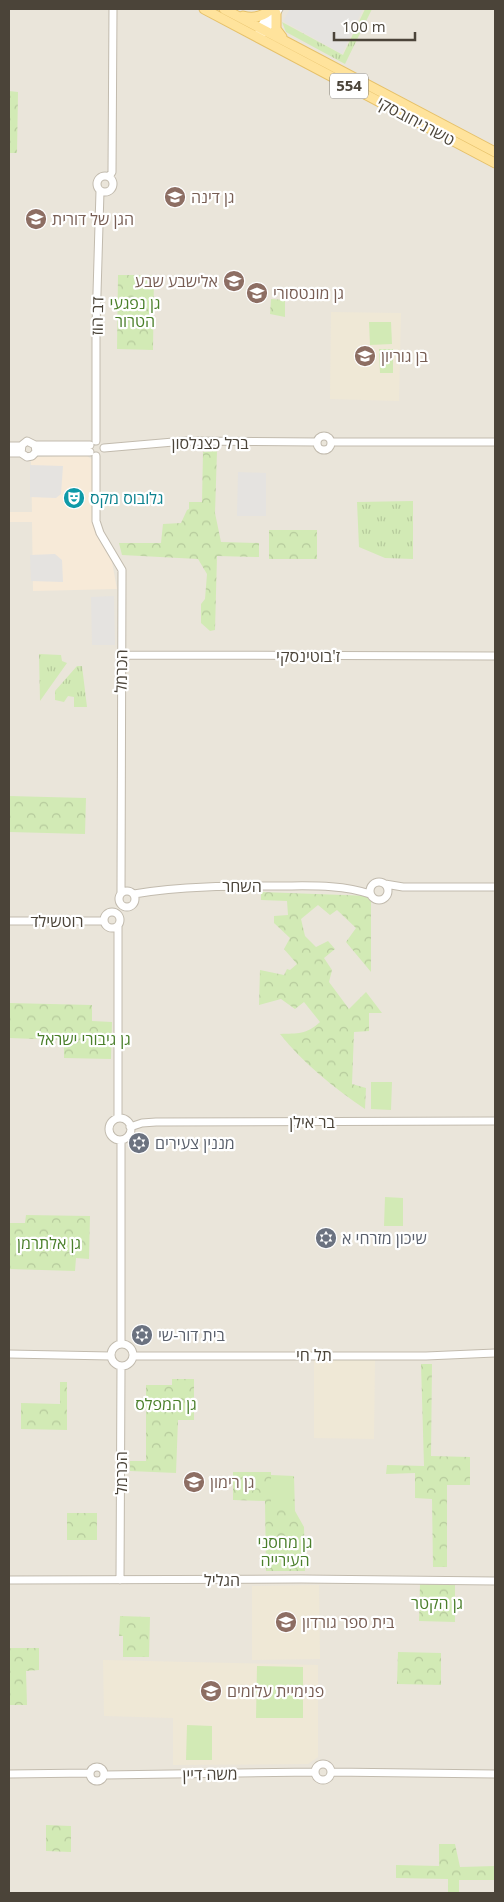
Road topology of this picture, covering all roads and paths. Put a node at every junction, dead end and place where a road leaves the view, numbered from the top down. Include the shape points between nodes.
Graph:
1 (113, 9) edge
2 (204, 9) edge
3 (224, 9) edge
4 (274, 10) edge
5 (236, 15) junction
6 (263, 29) junction
7 (258, 38) junction
8 (286, 41) junction
9 (495, 152) edge
10 (495, 163) edge
11 (109, 177) junction
12 (100, 191) junction
13 (495, 442) edge
14 (9, 446) edge
15 (93, 448) junction
16 (104, 448) junction
17 (35, 449) junction
18 (21, 450) junction
19 (9, 453) edge
20 (122, 655) junction
21 (495, 656) edge
22 (372, 884) junction
23 (385, 884) junction
24 (403, 886) junction
25 (495, 887) edge
26 (350, 888) junction
27 (134, 894) junction
28 (370, 894) junction
29 (388, 894) junction
30 (120, 897) junction
31 (129, 906) junction
32 (112, 912) junction
33 (9, 921) edge
34 (104, 921) junction
35 (119, 922) junction
36 (118, 1118) junction
37 (495, 1121) edge
38 (130, 1127) junction
39 (121, 1140) junction
40 (121, 1344) junction
41 (495, 1353) edge
42 (9, 1354) edge
43 (110, 1356) junction
44 (133, 1356) junction
45 (121, 1367) junction
46 (9, 1580) edge
47 (120, 1580) junction
48 (495, 1581) edge
49 (9, 1774) edge
50 (495, 1774) edge

1 - 11 street via 112,172
2 - 7 main road, טשרניחובסקי / 554
3 - 5 main road, טשרניחובסקי / 554
4 - 5 main road via 254,18
4 - 6 street
4 - 8 main road via 276,29
5 - 6 main road, טשרניחובסקי / 554
6 - 7 street
6 - 8 main road, טשרניחובסקי / 554
7 - 10 main road, טשרניחובסקי / 554
8 - 9 main road, טשרניחובסקי / 554
11 - 12 street via 103,176 98,180
11 - 12 street via 113,182 112,189
12 - 15 street, דב הוז
13 - 16 street, ברל כצנלסון via 331,442 324,436 317,442 185,441
14 - 18 street
15 - 16 street via 102,453
15 - 16 street via 100,442
15 - 17 street
15 - 20 street, הכרמל via 96,521 122,570
17 - 18 street via 30,457
17 - 18 street via 27,441
18 - 19 street
20 - 21 street, ז'בוטינסקי
20 - 30 street, הכרמל
22 - 23 street
22 - 26 street, השחר
22 - 28 street
23 - 24 street
23 - 29 street
24 - 25 street
24 - 29 street
26 - 27 street, השחר via 215,886
26 - 28 street, השחר
27 - 30 street via 128,890
27 - 31 street via 135,901
28 - 29 street via 379,900
30 - 31 street via 122,905
30 - 32 street
31 - 35 street
32 - 34 street
32 - 35 street via 119,915
33 - 34 street, רוטשילד
34 - 35 street via 111,928
35 - 36 street
36 - 38 street via 126,1120
36 - 39 street via 110,1124 109,1132
37 - 38 street, בר אילן via 156,1122
38 - 39 street via 129,1134
39 - 40 street
40 - 43 street via 115,1346
40 - 44 street via 128,1346
41 - 44 street, תל חי
42 - 43 street
43 - 45 street
44 - 45 street via 129,1364
45 - 47 street, הכרמל
46 - 47 street, הגליל
47 - 48 street, הגליל
49 - 50 street, משה דיין via 90,1773 99,1767 105,1775 315,1772 322,1780 328,1779 331,1772

